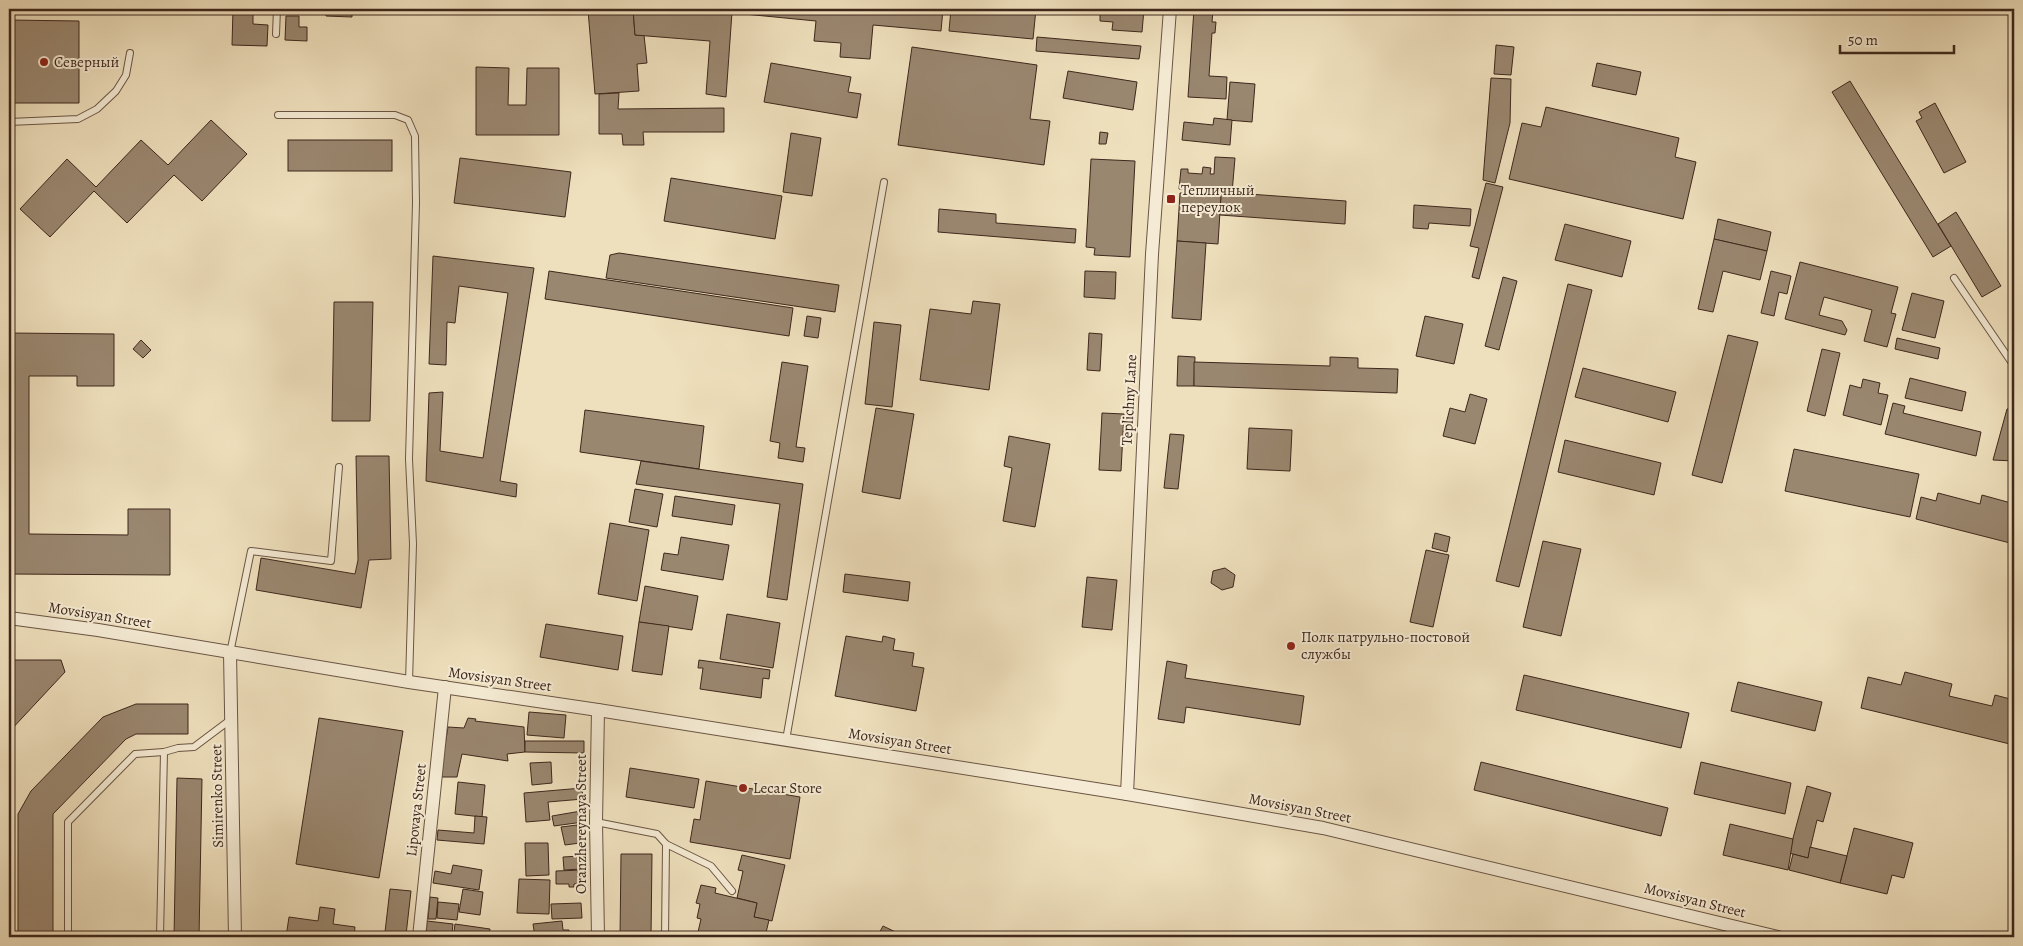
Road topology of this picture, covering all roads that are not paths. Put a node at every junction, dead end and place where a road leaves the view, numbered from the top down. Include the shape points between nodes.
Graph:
1 (277, 9) edge
2 (1170, 9) edge
3 (276, 34) dead end
4 (130, 53) dead end
5 (278, 115) dead end
6 (9, 122) edge
7 (884, 182) dead end
8 (1954, 278) dead end
9 (2014, 366) edge
10 (338, 467) dead end
11 (9, 618) edge
12 (230, 653) junction
13 (409, 682) junction
14 (446, 687) junction
15 (598, 710) junction
16 (232, 720) junction
17 (786, 740) junction
18 (164, 752) junction
19 (1127, 794) junction
20 (596, 822) junction
21 (666, 844) junction
22 (732, 891) dead end
23 (68, 937) edge
24 (160, 937) edge
25 (236, 937) edge
26 (419, 937) edge
27 (598, 937) edge
28 (665, 937) edge
29 (1778, 937) edge

1 - 3 lane
2 - 19 street, Teplichny Lane via 1152,254
4 - 6 lane via 126,75 98,109 78,119
5 - 13 lane via 395,115 408,120 415,136
7 - 17 lane
8 - 9 lane
10 - 12 lane via 331,561 251,551
11 - 12 street, Movsisyan Street
12 - 13 street, Movsisyan Street
12 - 16 street, Simirenko Street
13 - 14 street, Movsisyan Street
14 - 15 street, Movsisyan Street
14 - 26 street, Lipovaya Street
15 - 17 street, Movsisyan Street
15 - 20 street, Oranzhereynaya Street
16 - 18 lane via 194,747
16 - 25 street, Simirenko Street
17 - 19 street, Movsisyan Street
18 - 23 lane via 135,754 68,822
18 - 24 lane
19 - 29 street, Movsisyan Street via 1323,828
20 - 21 lane via 657,834
20 - 27 street, Oranzhereynaya Street
21 - 22 lane via 711,866
21 - 28 lane

